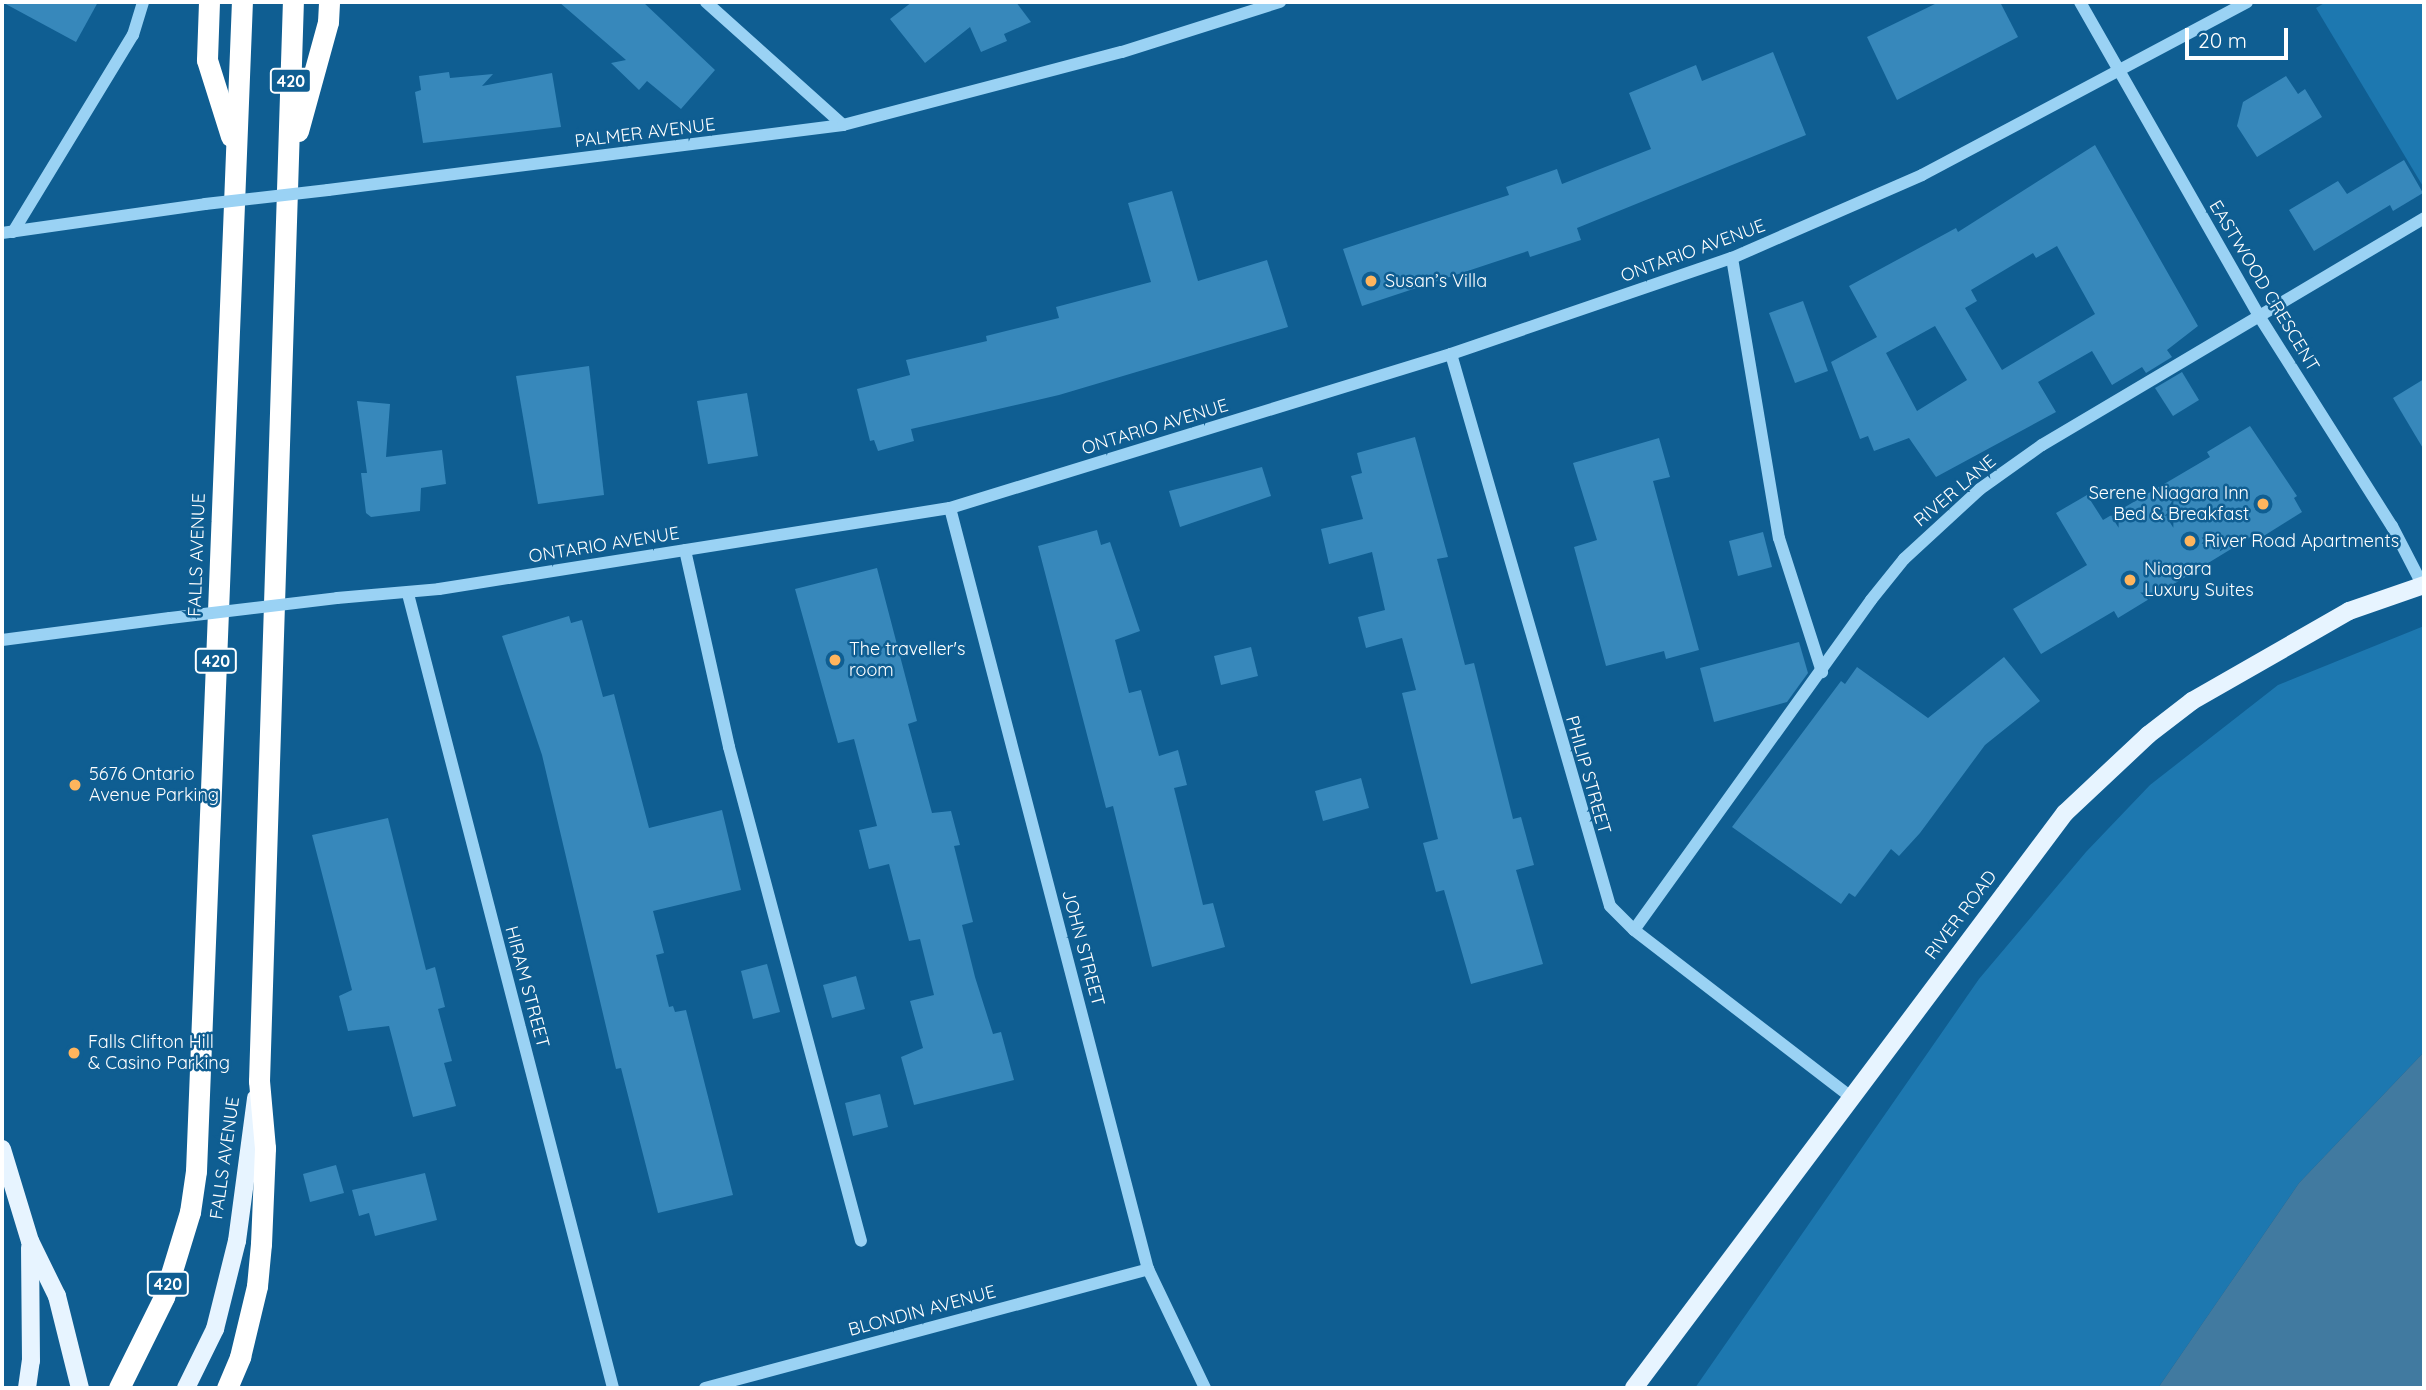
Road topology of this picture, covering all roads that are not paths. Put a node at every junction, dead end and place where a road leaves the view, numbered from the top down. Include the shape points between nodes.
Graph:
1 (143, 2) edge
2 (209, 2) edge
3 (242, 2) edge
4 (293, 2) edge
5 (329, 2) edge
6 (706, 2) edge
7 (1280, 2) edge
8 (2080, 2) edge
9 (2247, 2) edge
10 (2119, 74) junction
11 (843, 125) junction
12 (235, 151) junction
13 (290, 160) junction
14 (2424, 218) edge
15 (7, 233) edge
16 (1732, 258) junction
17 (2259, 316) junction
18 (1451, 354) junction
19 (950, 508) junction
20 (685, 550) junction
21 (2424, 585) edge
22 (408, 594) junction
23 (2, 640) edge
24 (1822, 672) junction
25 (1634, 930) junction
26 (259, 1081) junction
27 (1852, 1098) junction
28 (2, 1149) edge
29 (30, 1241) junction
30 (861, 1241) dead end
31 (1149, 1269) junction
32 (230, 1385) edge
33 (27, 1388) edge
34 (80, 1388) edge
35 (119, 1388) edge
36 (187, 1388) edge
37 (613, 1388) edge
38 (705, 1388) edge
39 (1205, 1388) edge
40 (1634, 1388) edge

1 - 15 street via 132,35
2 - 12 highway via 207,60
3 - 12 highway, FALLS AVENUE / 420
4 - 13 highway, FALLS AVENUE / 420
5 - 13 highway via 328,22
6 - 11 street
7 - 11 street, PALMER AVENUE via 1122,52
8 - 10 street, EASTWOOD CRESCENT
9 - 10 street, ONTARIO AVENUE
10 - 16 street, ONTARIO AVENUE via 1923,175
10 - 17 street, EASTWOOD CRESCENT
11 - 15 street, PALMER AVENUE, bridge
12 - 35 highway, FALLS AVENUE / 420 via 196,1171 190,1212 164,1297
13 - 26 highway, FALLS AVENUE / 420
14 - 17 street, RIVER LANE
16 - 18 street, ONTARIO AVENUE
16 - 24 street via 1779,538
17 - 21 street, EASTWOOD CRESCENT via 2392,526
17 - 24 street, RIVER LANE via 2042,445 1980,489 1904,559
18 - 19 street, ONTARIO AVENUE
18 - 25 street, PHILIP STREET via 1598,874 1610,906
19 - 20 street, ONTARIO AVENUE
19 - 31 street, JOHN STREET
20 - 22 street, ONTARIO AVENUE
20 - 30 street via 729,747
21 - 27 main road, RIVER ROAD via 2349,611 2303,635 2192,701 2148,735 2065,813
22 - 23 street, ONTARIO AVENUE, bridge via 337,598
22 - 37 street, HIRAM STREET
24 - 25 street, RIVER LANE
25 - 27 street, PHILIP STREET
26 - 32 highway via 265,1148 257,1286
26 - 36 main road, FALLS AVENUE via 237,1241 215,1329
27 - 40 main road, RIVER ROAD
28 - 29 main road
29 - 33 main road
29 - 34 main road via 57,1296
31 - 38 street, BLONDIN AVENUE
31 - 39 street, JOHN STREET

